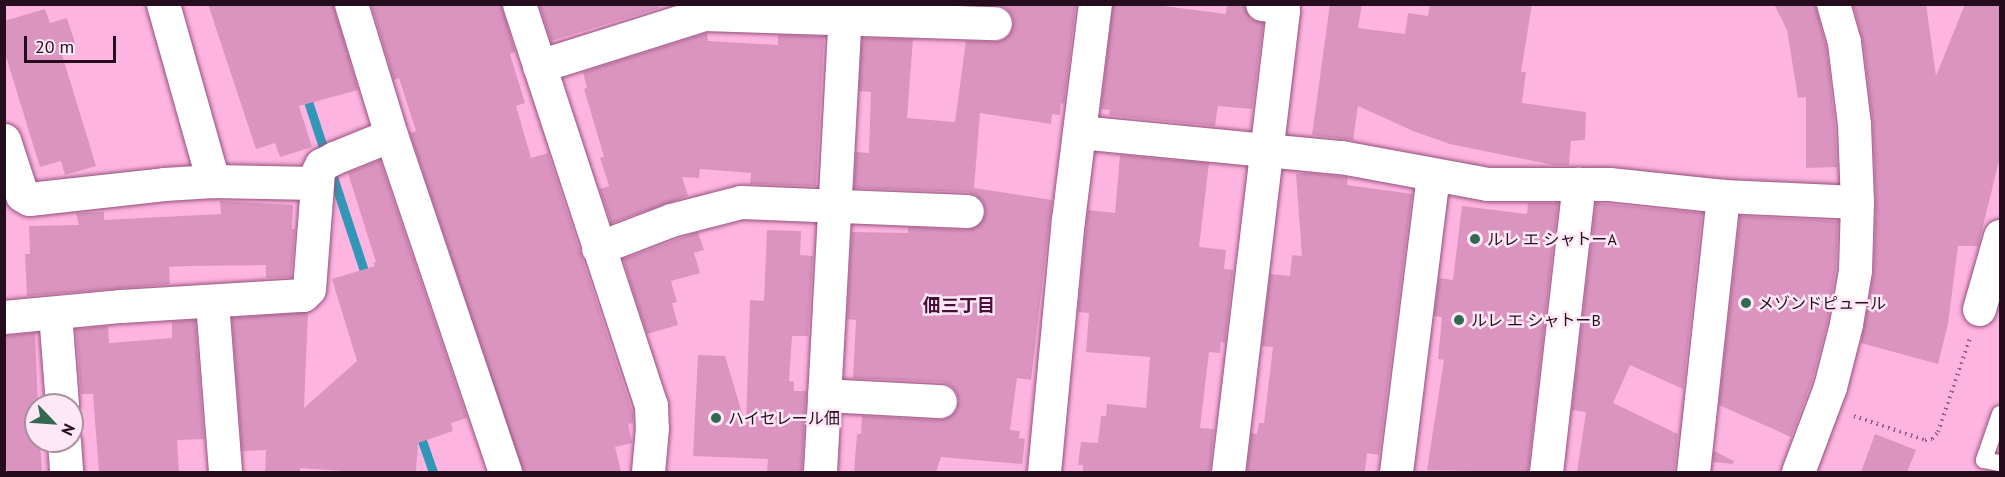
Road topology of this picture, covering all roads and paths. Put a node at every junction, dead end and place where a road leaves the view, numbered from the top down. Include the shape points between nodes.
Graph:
1 (163, 4) edge
2 (351, 4) edge
3 (519, 4) edge
4 (1095, 4) edge
5 (1262, 4) edge
6 (1833, 4) edge
7 (845, 11) edge
8 (995, 23) dead end
9 (539, 66) junction
10 (1079, 132) junction
11 (391, 135) junction
12 (4, 140) edge
13 (1267, 150) junction
14 (1433, 176) junction
15 (213, 181) junction
16 (315, 183) junction
17 (1579, 184) junction
18 (1723, 196) junction
19 (1857, 202) junction
20 (834, 206) junction
21 (967, 211) dead end
22 (2001, 236) edge
23 (598, 248) junction
24 (212, 302) junction
25 (1979, 309) joint
26 (55, 313) junction
27 (4, 317) edge
28 (61, 393) edge
29 (824, 395) junction
30 (940, 400) dead end
31 (1824, 406) junction
32 (2001, 414) edge
33 (65, 453) edge
34 (1988, 465) edge
35 (66, 472) edge
36 (225, 472) edge
37 (505, 472) edge
38 (648, 472) edge
39 (820, 472) edge
40 (1044, 472) edge
41 (1228, 472) edge
42 (1396, 472) edge
43 (1546, 472) edge
44 (1693, 472) edge
45 (1798, 472) edge

1 - 15 street
2 - 11 street
3 - 9 street
4 - 10 street
5 - 13 street via 1280,6 1283,10
6 - 19 street via 1850,77
7 - 8 street
7 - 9 street via 704,14
7 - 20 street
9 - 23 street
10 - 13 street
10 - 40 street
11 - 16 street via 321,165
11 - 37 street
12 - 15 street via 22,195 29,199
13 - 14 street via 1341,157
13 - 41 street
14 - 17 street via 1488,184
14 - 42 street
15 - 16 street
16 - 24 street via 309,288 303,295
17 - 18 street
17 - 43 street
18 - 19 street
18 - 44 street
19 - 31 street via 1851,296
20 - 21 street
20 - 23 street via 741,202 681,218
20 - 29 street
22 - 25 street
23 - 38 street via 651,405
24 - 26 street
24 - 36 street
25 - 31 path via 1958,376 1932,439 1925,440
26 - 27 street
26 - 28 street
29 - 30 street
29 - 39 street
31 - 45 street
32 - 34 lane
33 - 35 street

